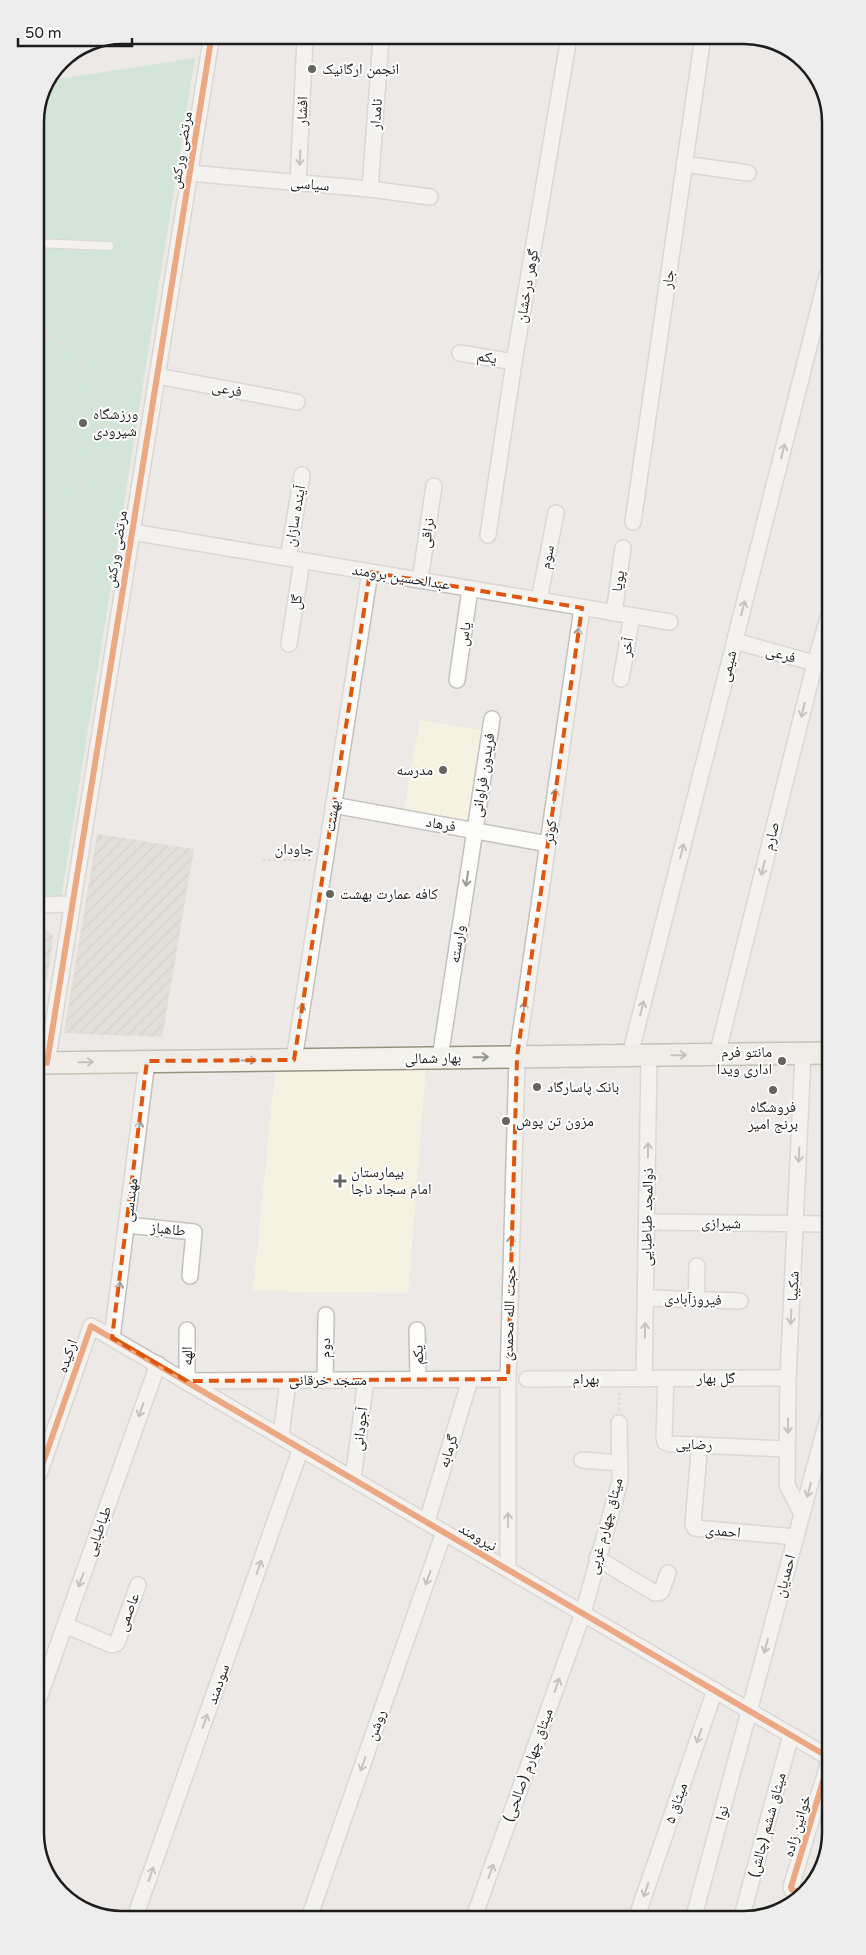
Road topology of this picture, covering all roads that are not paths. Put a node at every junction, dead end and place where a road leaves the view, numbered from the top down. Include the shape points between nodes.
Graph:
1 (210, 44) edge
2 (305, 44) edge
3 (381, 44) edge
4 (568, 44) edge
5 (702, 44) edge
6 (684, 164) junction
7 (189, 173) junction
8 (748, 173) dead end
9 (298, 182) junction
10 (370, 189) junction
11 (430, 197) dead end
12 (44, 243) edge
13 (109, 246) dead end
14 (822, 296) edge
15 (460, 353) dead end
16 (514, 362) junction
17 (157, 376) junction
18 (297, 402) dead end
19 (302, 474) dead end
20 (434, 486) dead end
21 (556, 513) dead end
22 (633, 522) dead end
23 (132, 532) junction
24 (488, 535) dead end
25 (623, 548) dead end
26 (295, 560) junction
27 (370, 572) junction
28 (420, 580) junction
29 (470, 589) junction
30 (539, 600) junction
31 (582, 608) junction
32 (614, 613) junction
33 (632, 616) junction
34 (670, 622) dead end
35 (735, 641) junction
36 (289, 644) dead end
37 (821, 665) edge
38 (621, 679) dead end
39 (457, 680) dead end
40 (492, 719) dead end
41 (333, 805) junction
42 (475, 830) junction
43 (548, 844) junction
44 (72, 904) junction
45 (44, 905) edge
46 (44, 1052) edge
47 (822, 1053) edge
48 (716, 1054) junction
49 (804, 1054) junction
50 (640, 1055) junction
51 (517, 1057) junction
52 (440, 1058) junction
53 (294, 1060) junction
54 (146, 1061) junction
55 (44, 1063) edge
56 (647, 1222) junction
57 (796, 1224) junction
58 (822, 1224) edge
59 (127, 1225) junction
60 (697, 1266) dead end
61 (190, 1276) dead end
62 (646, 1298) junction
63 (696, 1300) junction
64 (740, 1301) dead end
65 (326, 1315) dead end
66 (187, 1330) dead end
67 (417, 1330) dead end
68 (112, 1338) junction
69 (158, 1364) junction
70 (666, 1378) junction
71 (788, 1378) junction
72 (508, 1379) junction
73 (527, 1379) dead end
74 (644, 1379) junction
75 (288, 1380) junction
76 (325, 1380) junction
77 (366, 1380) junction
78 (418, 1380) junction
79 (470, 1380) junction
80 (187, 1381) junction
81 (619, 1423) road end
82 (281, 1436) junction
83 (301, 1448) junction
84 (787, 1449) junction
85 (698, 1453) dead end
86 (822, 1455) edge
87 (44, 1460) edge
88 (582, 1460) dead end
89 (620, 1463) junction
90 (353, 1479) junction
91 (802, 1514) junction
92 (427, 1522) junction
93 (444, 1532) junction
94 (796, 1537) junction
95 (597, 1558) junction
96 (508, 1569) junction
97 (668, 1573) dead end
98 (138, 1585) dead end
99 (582, 1612) junction
100 (65, 1625) junction
101 (44, 1684) edge
102 (715, 1690) junction
103 (749, 1710) junction
104 (791, 1735) junction
105 (822, 1753) edge
106 (822, 1785) edge
107 (796, 1891) edge
108 (137, 1911) edge
109 (310, 1911) edge
110 (476, 1911) edge
111 (639, 1911) edge
112 (695, 1911) edge
113 (743, 1911) edge

1 - 7 street, مرتضی ورکش
2 -> 9 street, افشار
3 - 10 street, نامدار
4 - 16 street, گوهر درخشان
5 - 6 street, جار
6 - 8 street
6 - 22 street, جار
7 - 9 street, سیاسی
7 - 17 street, مرتضی ورکش
9 - 10 street, سیاسی
10 - 11 street, سیاسی
12 - 13 lane
35 -> 14 street, شیمی
15 - 16 street, یکم
16 - 24 street, گوهر درخشان
17 - 18 street, فرعی
17 - 23 street, مرتضی ورکش
19 - 26 street, آینده سازان
20 - 28 street, نراقی
21 - 30 street, سوم
23 - 26 street, عبدالحسین برومند
23 - 44 street, مرتضی ورکش
25 - 32 street, پویا
26 - 27 street, عبدالحسین برومند
26 - 36 street, گل
27 - 28 street, عبدالحسین برومند
27 - 41 street, بهشت
28 - 29 street, عبدالحسین برومند
29 - 30 street, عبدالحسین برومند
29 - 39 street, یاس
30 - 31 street, عبدالحسین برومند
31 - 32 street, عبدالحسین برومند
43 -> 31 street, کوثر
32 - 33 street, عبدالحسین برومند
33 - 34 street, عبدالحسین برومند
33 - 38 street, آخر
35 - 37 street, فرعی
50 -> 35 street, شیمی
37 -> 48 street, صارم
40 - 42 street, فریدون فراوانی
41 - 42 street, فرهاد
53 -> 41 street, بهشت
42 - 43 street, فرهاد
42 -> 52 street, وارسته
51 -> 43 street, کوثر
44 - 45 street
44 - 46 street, مرتضی ورکش
47 - 49 main road, بهار شمالی
48 - 49 main road, بهار شمالی
50 -> 48 main road, بهار شمالی
49 -> 57 street, شکیبا
50 - 51 main road, بهار شمالی
56 -> 50 street, ذوالمجد طباطبایی
52 -> 51 main road, بهار شمالی
72 -> 51 street, حجت الله محمدی
52 - 53 main road, بهار شمالی
54 -> 53 main road, بهار شمالی
55 -> 54 main road, بهار شمالی
59 -> 54 street, مهندسی
56 - 57 street, شیرازی
56 - 62 street, ذوالمجد طباطبایی
57 - 58 street, شیرازی
57 -> 71 street, شکیبا
59 - 61 street, طاهباز via 194,1232
68 -> 59 street, مهندسی
60 - 63 street
62 - 63 street, فیروزآبادی
74 -> 62 street, ذوالمجد طباطبایی
63 - 64 street, فیروزآبادی
65 - 76 street, دوم
66 - 80 street, الهه
67 - 78 street, یکم
68 - 69 street, نیرومند
68 - 87 street, ارکیده via 91,1326
69 - 80 street, نیرومند
69 -> 100 street, طباطبایی
70 - 71 street, گل بهار
70 - 74 street, گل بهار
70 - 84 street, رضایی via 665,1442
71 -> 84 street, شکیبا
72 - 79 street, مسجد خرقانی
96 -> 72 street, حجت الله محمدی
73 - 74 street, بهرام
75 - 76 street, مسجد خرقانی
75 - 80 street, مسجد خرقانی
75 - 82 street
76 - 77 street, مسجد خرقانی
77 - 78 street, مسجد خرقانی
77 - 90 street, آجودانی
78 - 79 street, مسجد خرقانی
79 - 92 street, گرمابه
80 - 82 street, نیرومند
81 - 89 street, میثاق چهارم غربی
82 - 83 street, نیرومند
83 - 90 street, نیرومند
108 -> 83 street, سودمند
84 - 91 street, شکیبا via 787,1485
85 - 94 street, احمدی via 695,1528
86 -> 91 street, احمدیان
88 - 89 street
89 - 95 street, میثاق چهارم غربی via 620,1481
90 - 92 street, نیرومند
91 - 94 street, احمدیان
92 - 93 street, نیرومند
93 - 96 street, نیرومند
93 -> 109 street, روشن
94 -> 103 street, احمدیان
95 - 97 street via 655,1593 661,1592
95 - 99 street, میثاق چهارم غربی
96 - 99 street, نیرومند
98 - 100 street, عاصمی via 117,1643 112,1645
99 - 102 street, نیرومند
110 -> 99 street, میثاق چهارم (صالحی)
100 - 101 street, طباطبایی
102 - 103 street, نیرومند
102 -> 111 street, میثاق ۵
103 - 104 street, نیرومند
103 - 112 street, نوا
104 - 105 street, نیرومند
104 - 113 street, میثاق ششم (چالش)
106 - 107 street, خوانین زاده via 792,1886

